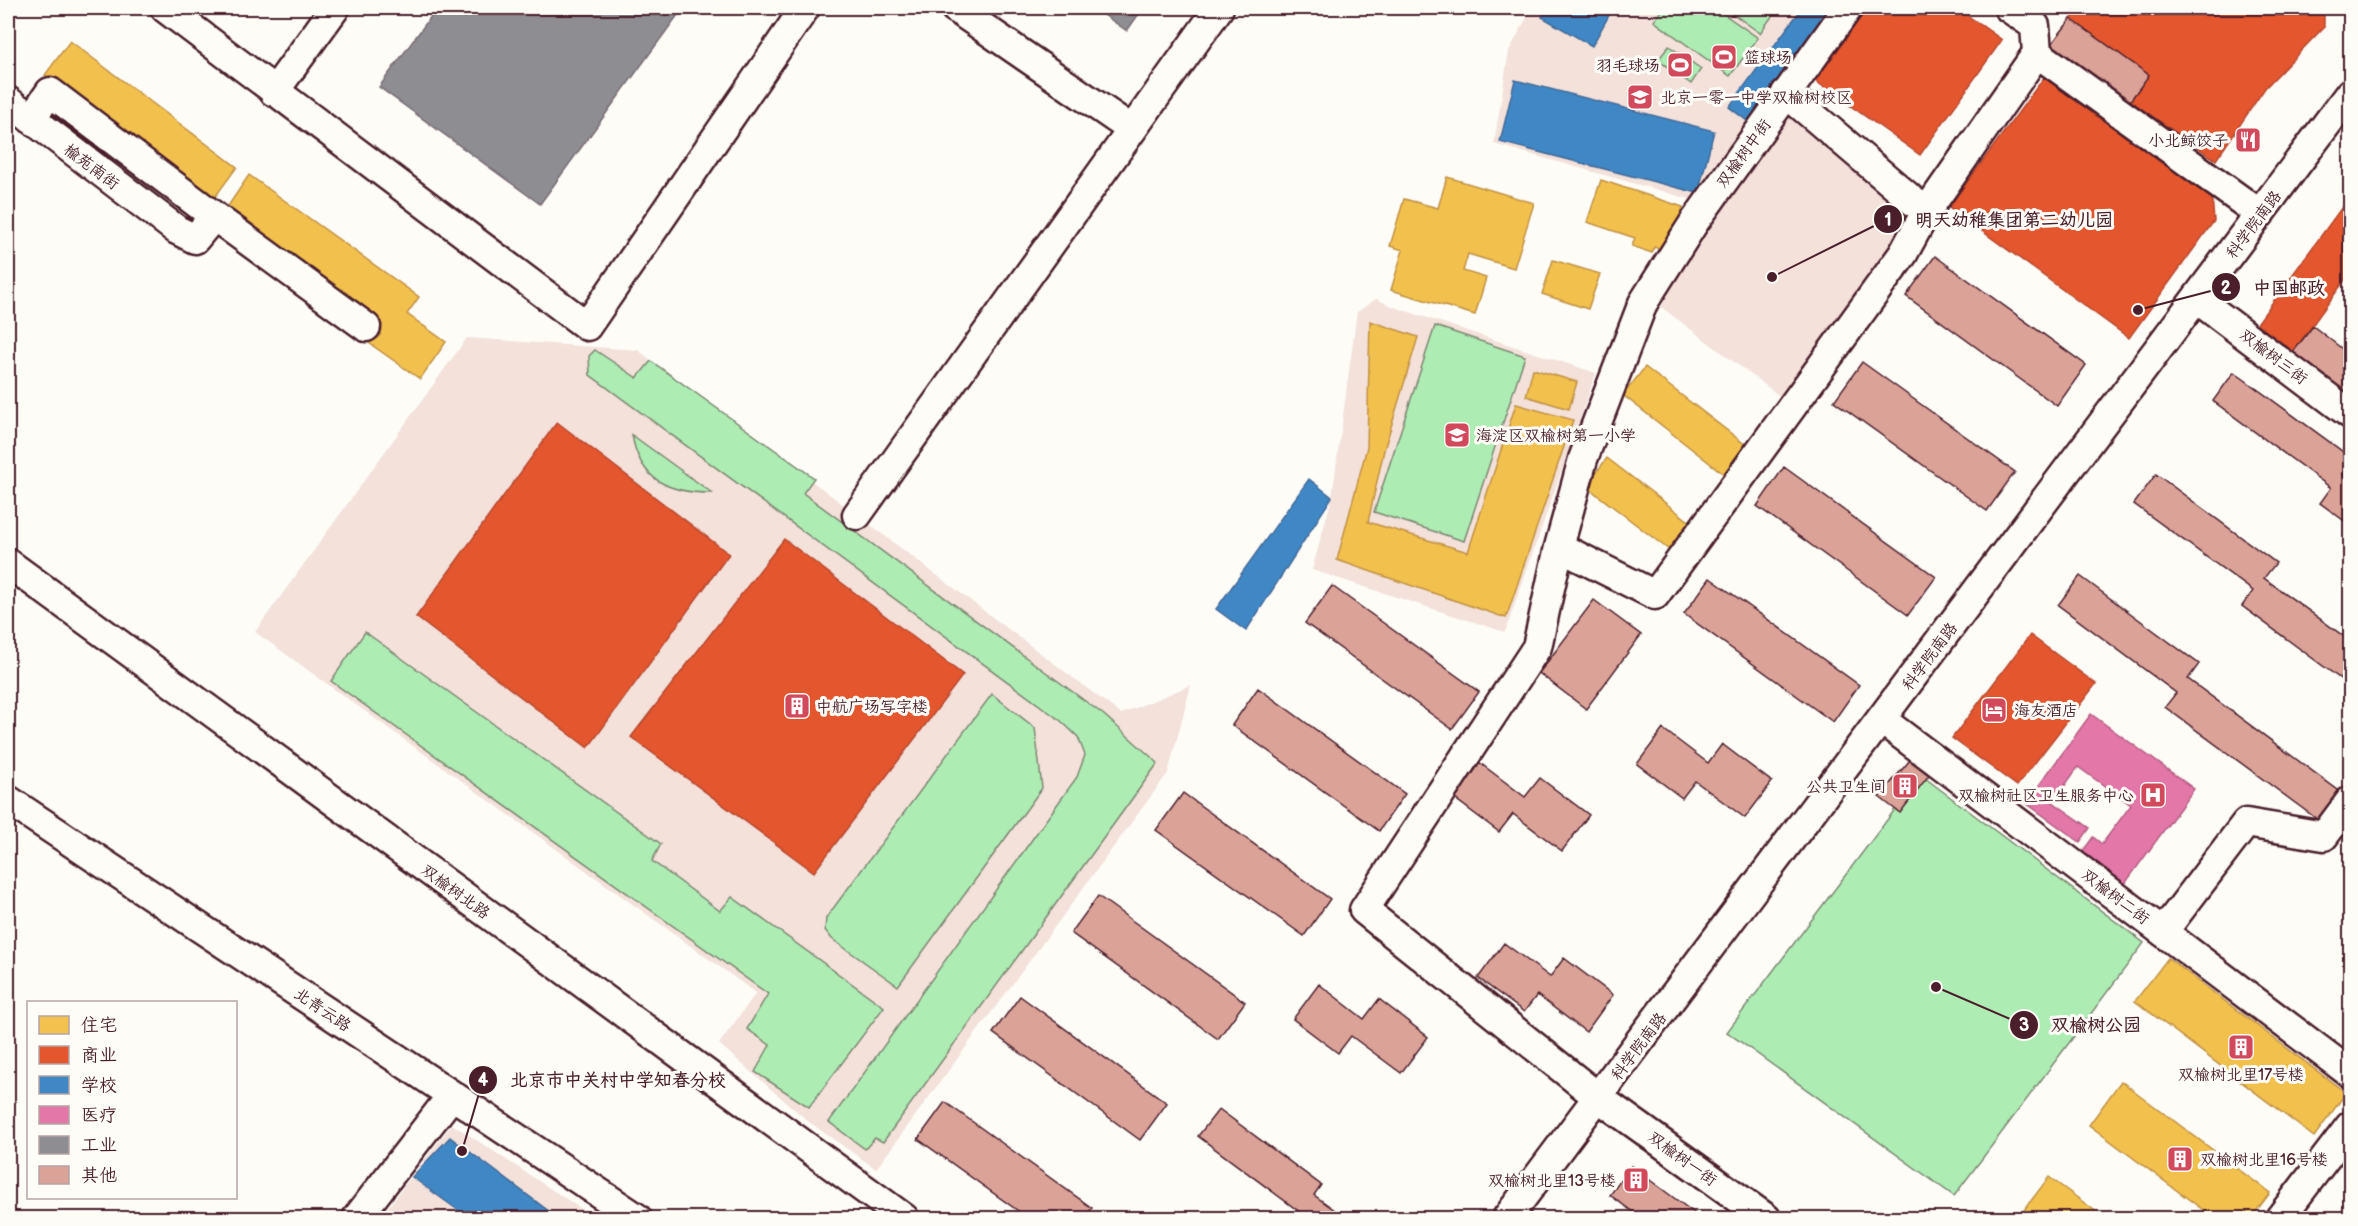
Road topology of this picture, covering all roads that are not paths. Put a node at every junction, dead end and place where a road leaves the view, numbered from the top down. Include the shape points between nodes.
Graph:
1 (165, 8) edge
2 (335, 8) edge
3 (805, 8) edge
4 (955, 8) edge
5 (1219, 8) edge
6 (1848, 8) edge
7 (2009, 8) edge
8 (2040, 29) edge
9 (274, 92) junction
10 (1786, 93) junction
11 (2350, 93) edge
12 (8, 101) edge
13 (31, 118) junction
14 (1131, 129) junction
15 (1926, 212) junction
16 (2260, 214) junction
17 (214, 216) junction
18 (2197, 299) junction
19 (366, 327) dead end
20 (2350, 414) edge
21 (857, 515) dead end
22 (1559, 547) junction
23 (8, 563) edge
24 (1882, 720) junction
25 (8, 800) edge
26 (2350, 801) edge
27 (2163, 932) junction
28 (2350, 1073) edge
29 (452, 1095) junction
30 (1599, 1098) junction
31 (2350, 1126) edge
32 (357, 1218) edge
33 (637, 1218) edge
34 (904, 1218) edge
35 (1507, 1218) edge
36 (1766, 1218) edge
37 (2280, 1218) edge

1 - 9 street
2 - 9 street
3 - 9 street via 587,326
4 - 14 street
5 - 14 street
6 - 10 street, 双榆树中街
7 - 8 street
8 - 15 street
8 - 16 street
10 - 15 street
10 - 22 street, 双榆树中街 via 1695,221 1643,303 1583,459
11 - 16 street, 科学院南路
12 - 13 street, 榆苑南街
13 - 17 street, 榆苑南街 via 177,230 195,239
13 - 17 street via 51,92
14 - 21 street
15 - 22 street via 1903,254 1655,595
16 - 18 street, 科学院南路
17 - 19 street
18 - 20 street, 双榆树三街
18 - 24 street, 科学院南路
22 - 30 street, 双榆树一街 via 1537,647 1364,910
23 - 34 street, 双榆树北路
24 - 27 street, 双榆树二街
24 - 30 street, 科学院南路
25 - 29 street, 北青云路
26 - 27 street via 2324,836 2246,823
27 - 28 street, 双榆树二街
29 - 32 street
29 - 33 street, 北青云路
30 - 35 street, 科学院南路
30 - 36 street, 双榆树一街
31 - 37 street

